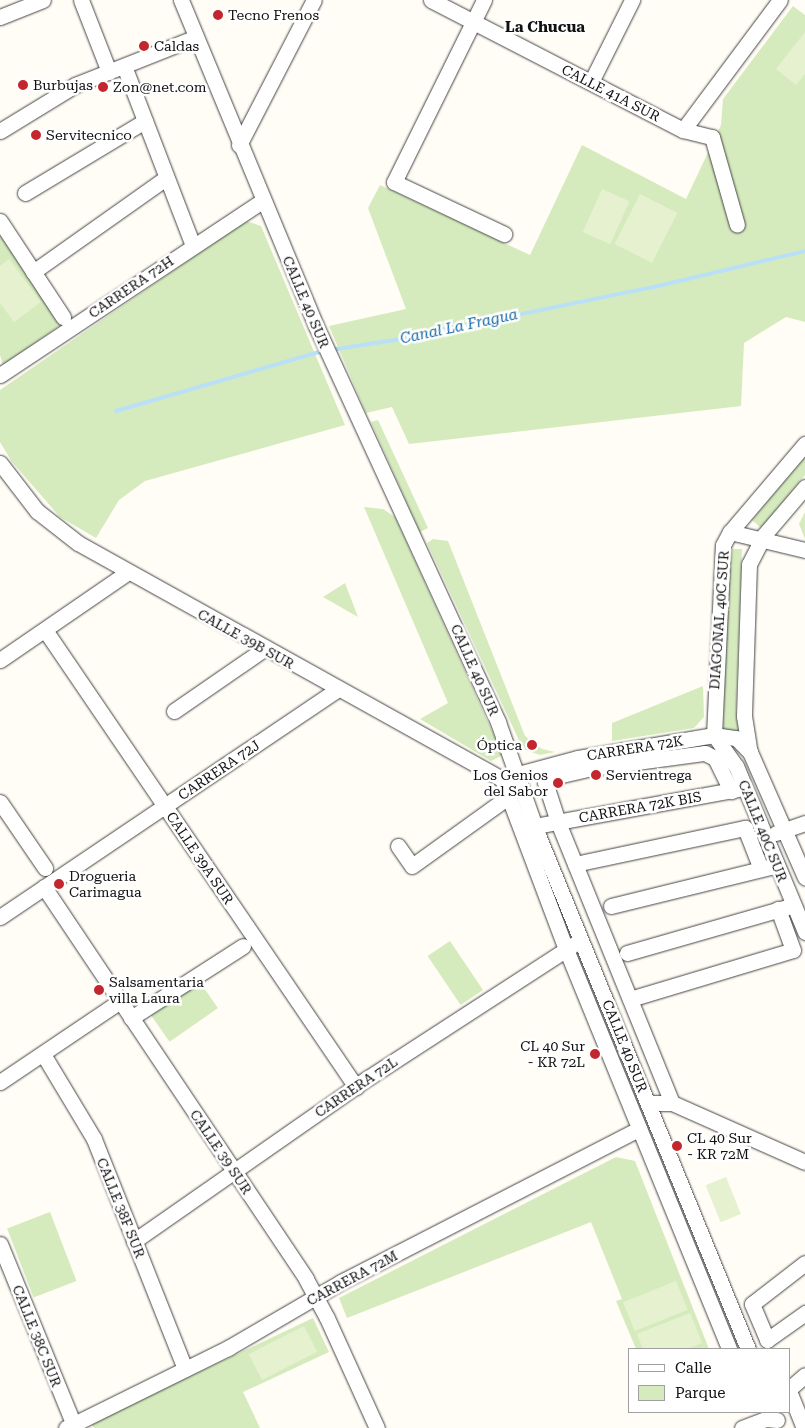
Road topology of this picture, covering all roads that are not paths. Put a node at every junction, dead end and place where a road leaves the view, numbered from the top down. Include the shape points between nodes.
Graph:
1 (43, 0) edge
2 (81, 0) edge
3 (181, 0) edge
4 (314, 0) edge
5 (431, 0) edge
6 (484, 0) edge
7 (632, 0) edge
8 (780, 0) edge
9 (0, 17) edge
10 (473, 22) junction
11 (196, 37) junction
12 (116, 69) junction
13 (590, 82) junction
14 (144, 121) junction
15 (0, 130) edge
16 (683, 130) junction
17 (239, 145) junction
18 (166, 178) junction
19 (25, 194) dead end
20 (263, 200) junction
21 (0, 221) edge
22 (737, 225) dead end
23 (504, 234) dead end
24 (193, 246) junction
25 (33, 272) junction
26 (63, 317) dead end
27 (0, 373) edge
28 (805, 444) edge
29 (0, 463) edge
30 (805, 487) edge
31 (730, 532) junction
32 (760, 540) junction
33 (805, 550) edge
34 (128, 572) junction
35 (45, 630) junction
36 (264, 649) junction
37 (0, 660) edge
38 (337, 690) junction
39 (174, 711) dead end
40 (714, 735) junction
41 (681, 748) junction
42 (750, 752) junction
43 (509, 777) junction
44 (545, 786) joint
45 (738, 790) junction
46 (0, 802) edge
47 (506, 805) junction
48 (164, 807) junction
49 (558, 822) junction
50 (805, 823) edge
51 (535, 826) junction
52 (784, 830) junction
53 (765, 837) junction
54 (398, 846) dead end
55 (575, 864) junction
56 (777, 865) junction
57 (45, 868) dead end
58 (761, 869) junction
59 (805, 877) edge
60 (44, 887) junction
61 (793, 905) junction
62 (611, 906) dead end
63 (778, 909) junction
64 (0, 917) edge
65 (805, 932) edge
66 (581, 940) junction
67 (243, 946) dead end
68 (566, 949) junction
69 (627, 953) dead end
70 (630, 999) junction
71 (120, 1001) junction
72 (132, 1018) junction
73 (42, 1054) junction
74 (0, 1082) edge
75 (356, 1087) junction
76 (648, 1103) junction
77 (672, 1103) junction
78 (639, 1129) junction
79 (805, 1162) edge
80 (234, 1171) junction
81 (134, 1241) junction
82 (0, 1244) edge
83 (805, 1263) edge
84 (316, 1297) junction
85 (805, 1313) edge
86 (729, 1348) edge
87 (748, 1348) edge
88 (185, 1369) junction
89 (805, 1376) edge
90 (790, 1389) edge
91 (790, 1393) edge
92 (767, 1419) edge
93 (72, 1427) edge
94 (377, 1428) edge
95 (742, 1428) edge
96 (804, 1428) edge

1 - 9 street
2 - 12 street
3 - 11 street, CALLE 40 SUR
4 - 17 street
5 - 10 street, CALLE 41A SUR
6 - 10 street
7 - 13 street
8 - 16 street
10 - 13 street, CALLE 41A SUR
10 - 23 street via 394,182
11 - 12 street
11 - 17 street, CALLE 40 SUR
12 - 14 street
12 - 15 street via 58,94
13 - 16 street, CALLE 41A SUR
14 - 18 street
14 - 19 street
16 - 22 street, CALLE 41A SUR via 712,136
17 - 20 street, CALLE 40 SUR
18 - 24 street
18 - 25 street
20 - 24 street, CARRERA 72H
20 - 43 street, CALLE 40 SUR via 331,360 498,722
21 - 25 street
24 - 27 street, CARRERA 72H
25 - 26 street
28 - 31 street, DIAGONAL 40C SUR
29 - 34 street, CALLE 39B SUR via 25,498 50,523
30 - 32 street, DIAGONAL 40C SUR
31 - 32 street
31 - 40 street, DIAGONAL 40C SUR via 723,545 721,560
32 - 33 street
32 - 42 street, DIAGONAL 40C SUR via 748,574 744,716
34 - 35 street
34 - 36 street, CALLE 39B SUR
35 - 37 street
35 - 48 street, CALLE 39A SUR
36 - 38 street, CALLE 39B SUR
36 - 39 street
38 - 43 street, CALLE 39B SUR
38 - 48 street, CARRERA 72J
40 - 41 street, CARRERA 72K
40 - 42 street, CARRERA 72K via 736,738
40 - 45 street, CALLE 40C SUR via 731,756
41 - 43 street, CARRERA 72K via 578,758
41 - 44 street, CARRERA 72K via 553,777
41 - 45 street, CARRERA 72K via 711,754
42 - 52 street, CALLE 40C SUR
43 - 47 street, CALLE 40 SUR
43 - 51 street, CALLE 40 SUR
44 - 49 street, CALLE 40 SUR
45 - 49 street, CARRERA 72K BIS
45 - 53 street, CALLE 40C SUR
46 - 57 street
47 - 54 street via 412,866
47 - 68 street, CALLE 40 SUR
48 - 60 street, CARRERA 72J
48 - 75 street, CALLE 39A SUR
49 - 51 street, CARRERA 72K BIS
49 - 55 street, CALLE 40 SUR
50 - 52 street
51 - 66 street, CALLE 40 SUR
52 - 53 street
52 - 59 street, CALLE 40C SUR
53 - 56 street, CALLE 40C SUR
55 - 58 street, CALLE 40C SUR via 745,828
55 - 70 street, CALLE 40 SUR
56 - 58 street
56 - 61 street, CALLE 40C SUR
58 - 62 street
60 - 64 street, CARRERA 72J
60 - 71 street, CALLE 39 SUR
61 - 63 street
61 - 65 street, CALLE 40C SUR
63 - 69 street
63 - 70 street via 794,950
66 - 68 street, CARRERA 72L
66 - 76 street, CALLE 40 SUR
67 - 72 street
68 - 75 street, CARRERA 72L
68 - 78 street, CALLE 40 SUR
70 - 77 street, CALLE 40 SUR
71 - 72 street, CALLE 39 SUR
71 - 73 street
72 - 80 street, CALLE 39 SUR
73 - 74 street
73 - 81 street, CALLE 38F SUR via 94,1139
75 - 80 street, CARRERA 72L
76 - 77 street
76 - 87 street, CALLE 40 SUR
77 - 79 street
78 - 84 street, CARRERA 72M
78 - 86 street, CALLE 40 SUR
80 - 81 street, CARRERA 72L
80 - 84 street, CALLE 39 SUR
81 - 88 street, CALLE 38F SUR
82 - 93 street, CALLE 38C SUR
83 - 85 street via 752,1304 767,1340
84 - 88 street, CARRERA 72M
84 - 94 street, CALLE 39 SUR
88 - 93 street, CARRERA 72M
89 - 90 street
91 - 96 street
92 - 95 street

